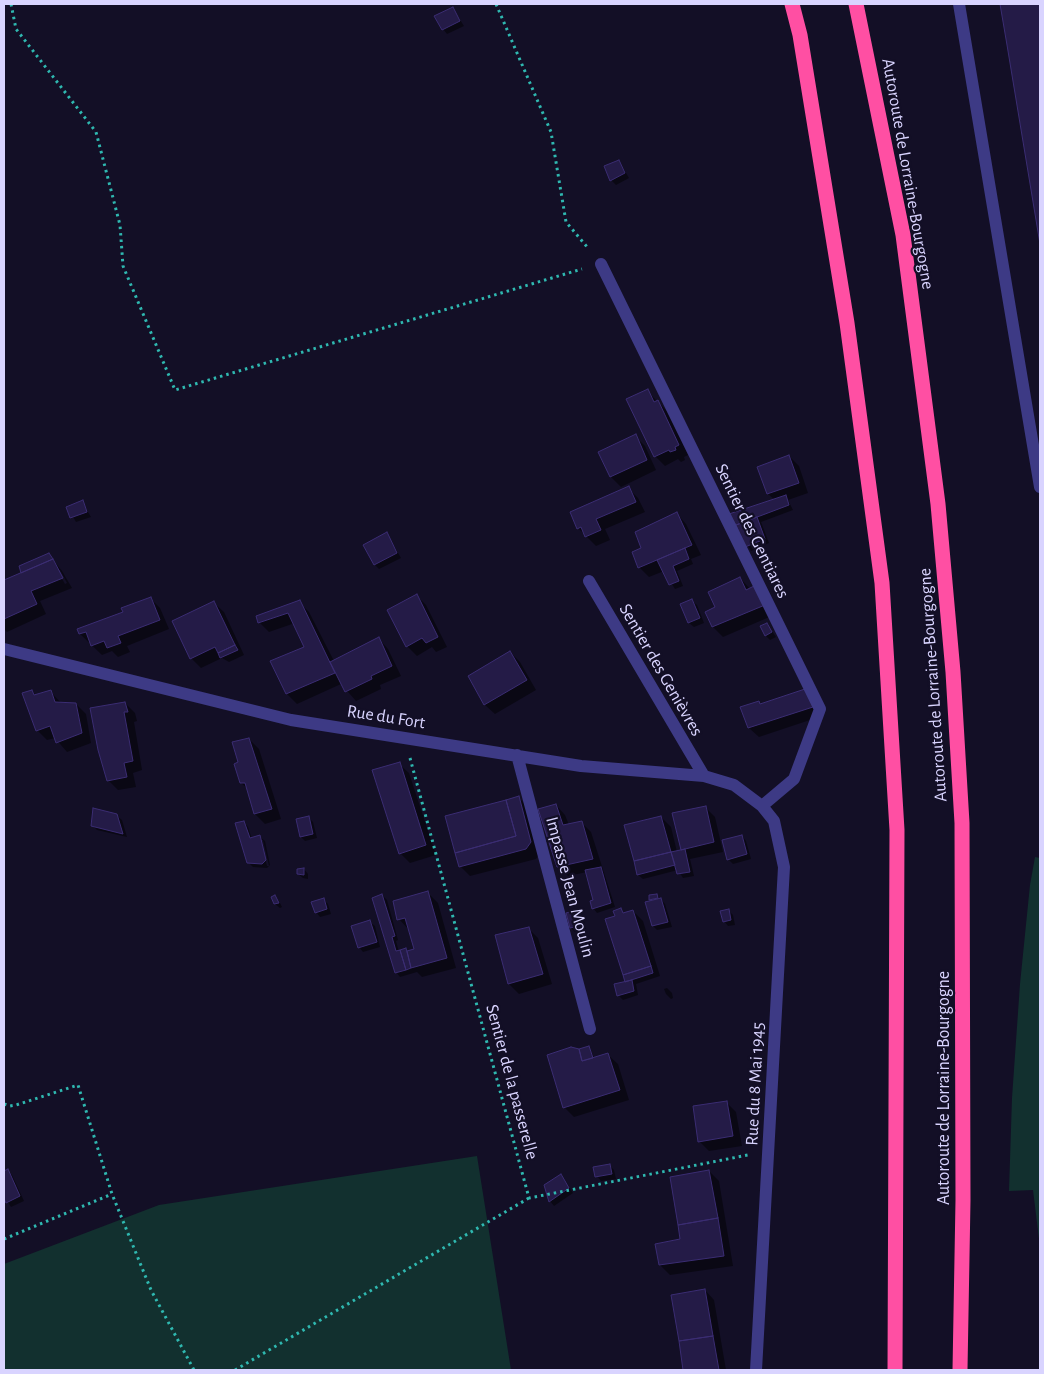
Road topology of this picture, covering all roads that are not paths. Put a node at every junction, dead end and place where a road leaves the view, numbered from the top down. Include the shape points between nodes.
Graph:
1 (792, 4) edge
2 (856, 4) edge
3 (959, 4) edge
4 (601, 264) road end
5 (1040, 487) edge
6 (589, 581) dead end
7 (4, 649) edge
8 (517, 755) junction
9 (704, 776) junction
10 (762, 806) junction
11 (590, 1029) dead end
12 (756, 1370) edge
13 (895, 1370) edge
14 (960, 1370) edge

1 - 13 highway via 800,35 846,323 882,583 897,830
2 - 14 highway, Autoroute de Lorraine-Bourgogne via 903,235 938,504 954,672 962,823
3 - 5 street
4 - 10 street, Sentier des Gentiares via 820,709 794,779
6 - 9 street, Sentier des Genièvres
7 - 8 street, Rue du Fort via 291,720
8 - 9 street, Rue du Fort via 581,766
8 - 11 street, Impasse Jean Moulin
9 - 10 street, Rue du Fort via 734,785
10 - 12 street, Rue du 8 Mai 1945 via 774,821 784,867

